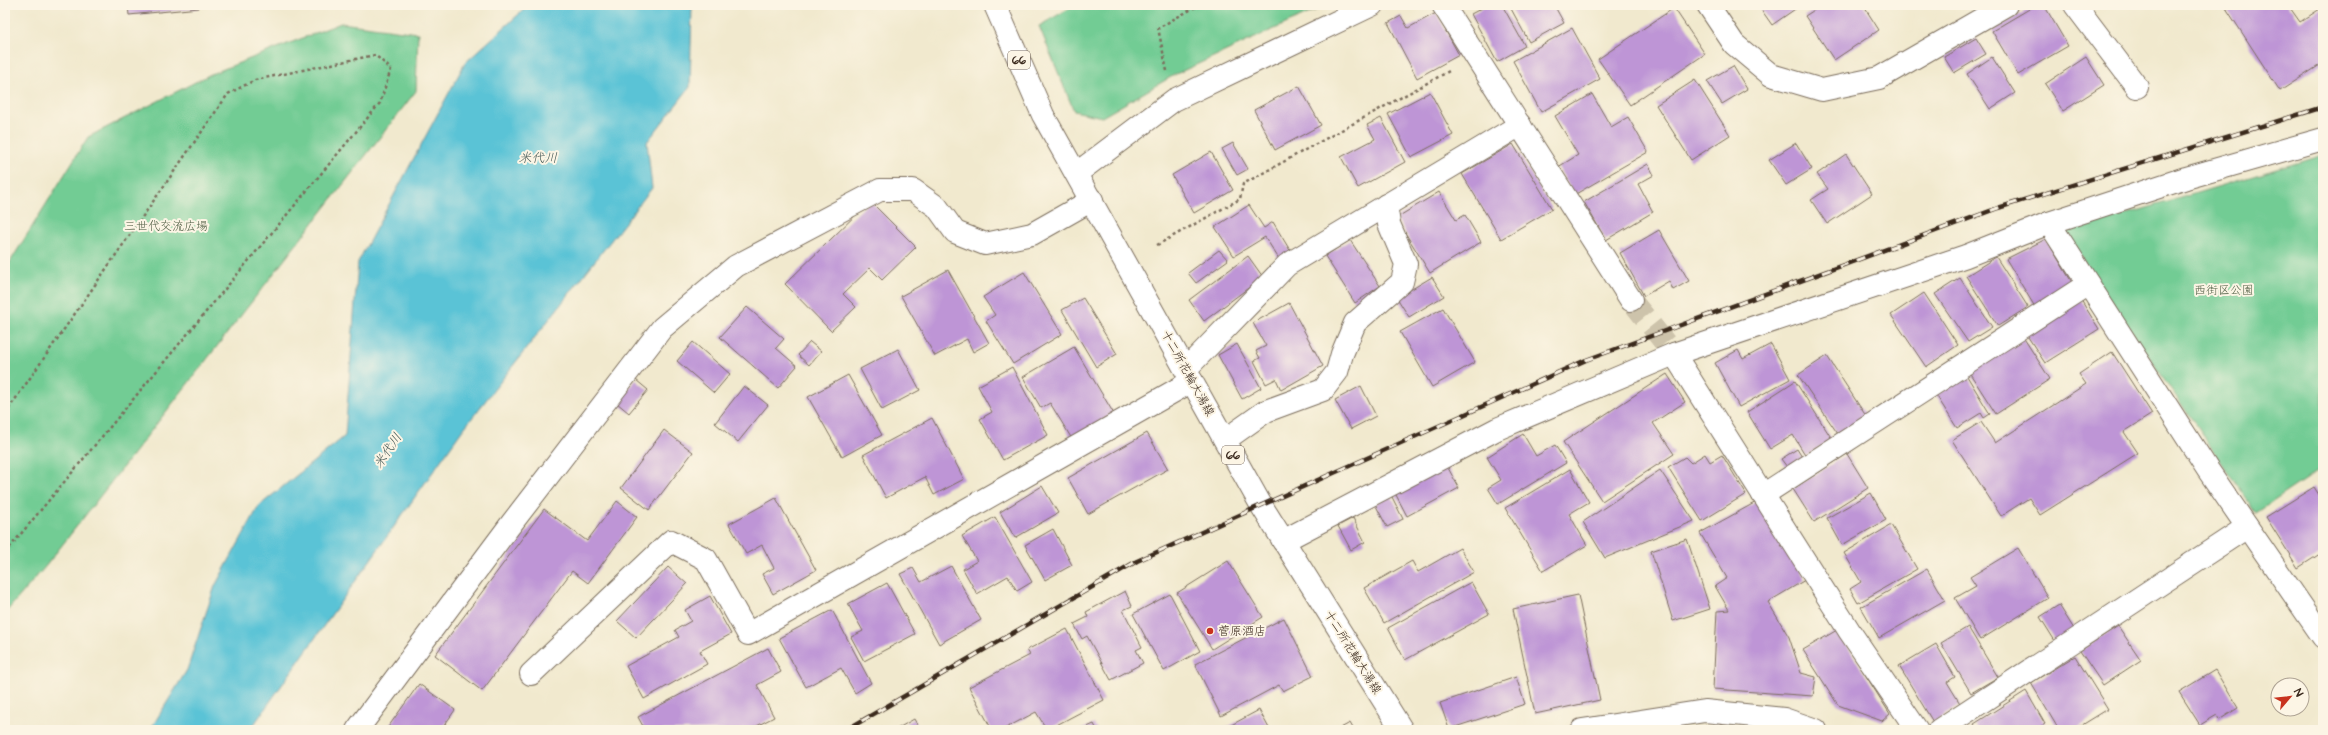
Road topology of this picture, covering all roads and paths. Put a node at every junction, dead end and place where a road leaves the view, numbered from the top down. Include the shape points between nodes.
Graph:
1 (995, 5) edge
2 (1199, 5) edge
3 (1372, 5) edge
4 (1443, 5) edge
5 (1708, 5) edge
6 (2006, 5) edge
7 (2075, 5) edge
8 (1476, 56) junction
9 (2137, 87) dead end
10 (1174, 100) junction
11 (1520, 125) junction
12 (2323, 139) edge
13 (1077, 173) junction
14 (1092, 200) junction
15 (1386, 205) junction
16 (2049, 224) junction
17 (1157, 245) dead end
18 (2088, 284) junction
19 (1631, 300) tunnel mouth
20 (1674, 354) junction
21 (1189, 375) junction
22 (5, 414) edge
23 (1225, 440) junction
24 (1763, 495) junction
25 (2247, 527) junction
26 (1283, 541) junction
27 (5, 553) edge
28 (2323, 637) edge
29 (531, 674) dead end
30 (357, 730) edge
31 (1402, 730) edge
32 (1582, 730) edge
33 (1816, 730) edge
34 (1917, 730) edge
35 (1939, 730) edge

1 - 13 street, 十二所花輪大湯線 / 66 via 1043,115
2 - 10 path via 1158,28
3 - 10 street
4 - 8 street
5 - 6 street via 1734,44 1771,75 1822,90 1879,78
7 - 9 street
8 - 11 street
8 - 17 path via 1243,184 1240,199
10 - 13 street
11 - 15 street
11 - 19 street
12 - 16 street via 2186,178
13 - 14 street, 十二所花輪大湯線 / 66
14 - 21 street, 十二所花輪大湯線 / 66
14 - 30 street via 1032,234 985,244 955,232 937,207 913,190 880,190 736,266 662,328
15 - 21 street via 1287,265
15 - 23 street via 1389,224 1406,264 1402,282 1356,323 1337,372 1323,390 1266,412
16 - 18 street
16 - 20 street via 1966,256
18 - 24 street
18 - 25 street
20 - 24 street
20 - 26 street via 1497,429
21 - 23 street, 十二所花輪大湯線 / 66
21 - 29 street via 748,634 706,559 671,541
22 - 27 path via 228,94 255,80 375,55 391,69 380,103
23 - 26 street, 十二所花輪大湯線 / 66
24 - 34 street via 1850,632
25 - 28 street
25 - 35 street
26 - 31 street, 十二所花輪大湯線 / 66
32 - 33 street via 1705,711 1784,719

